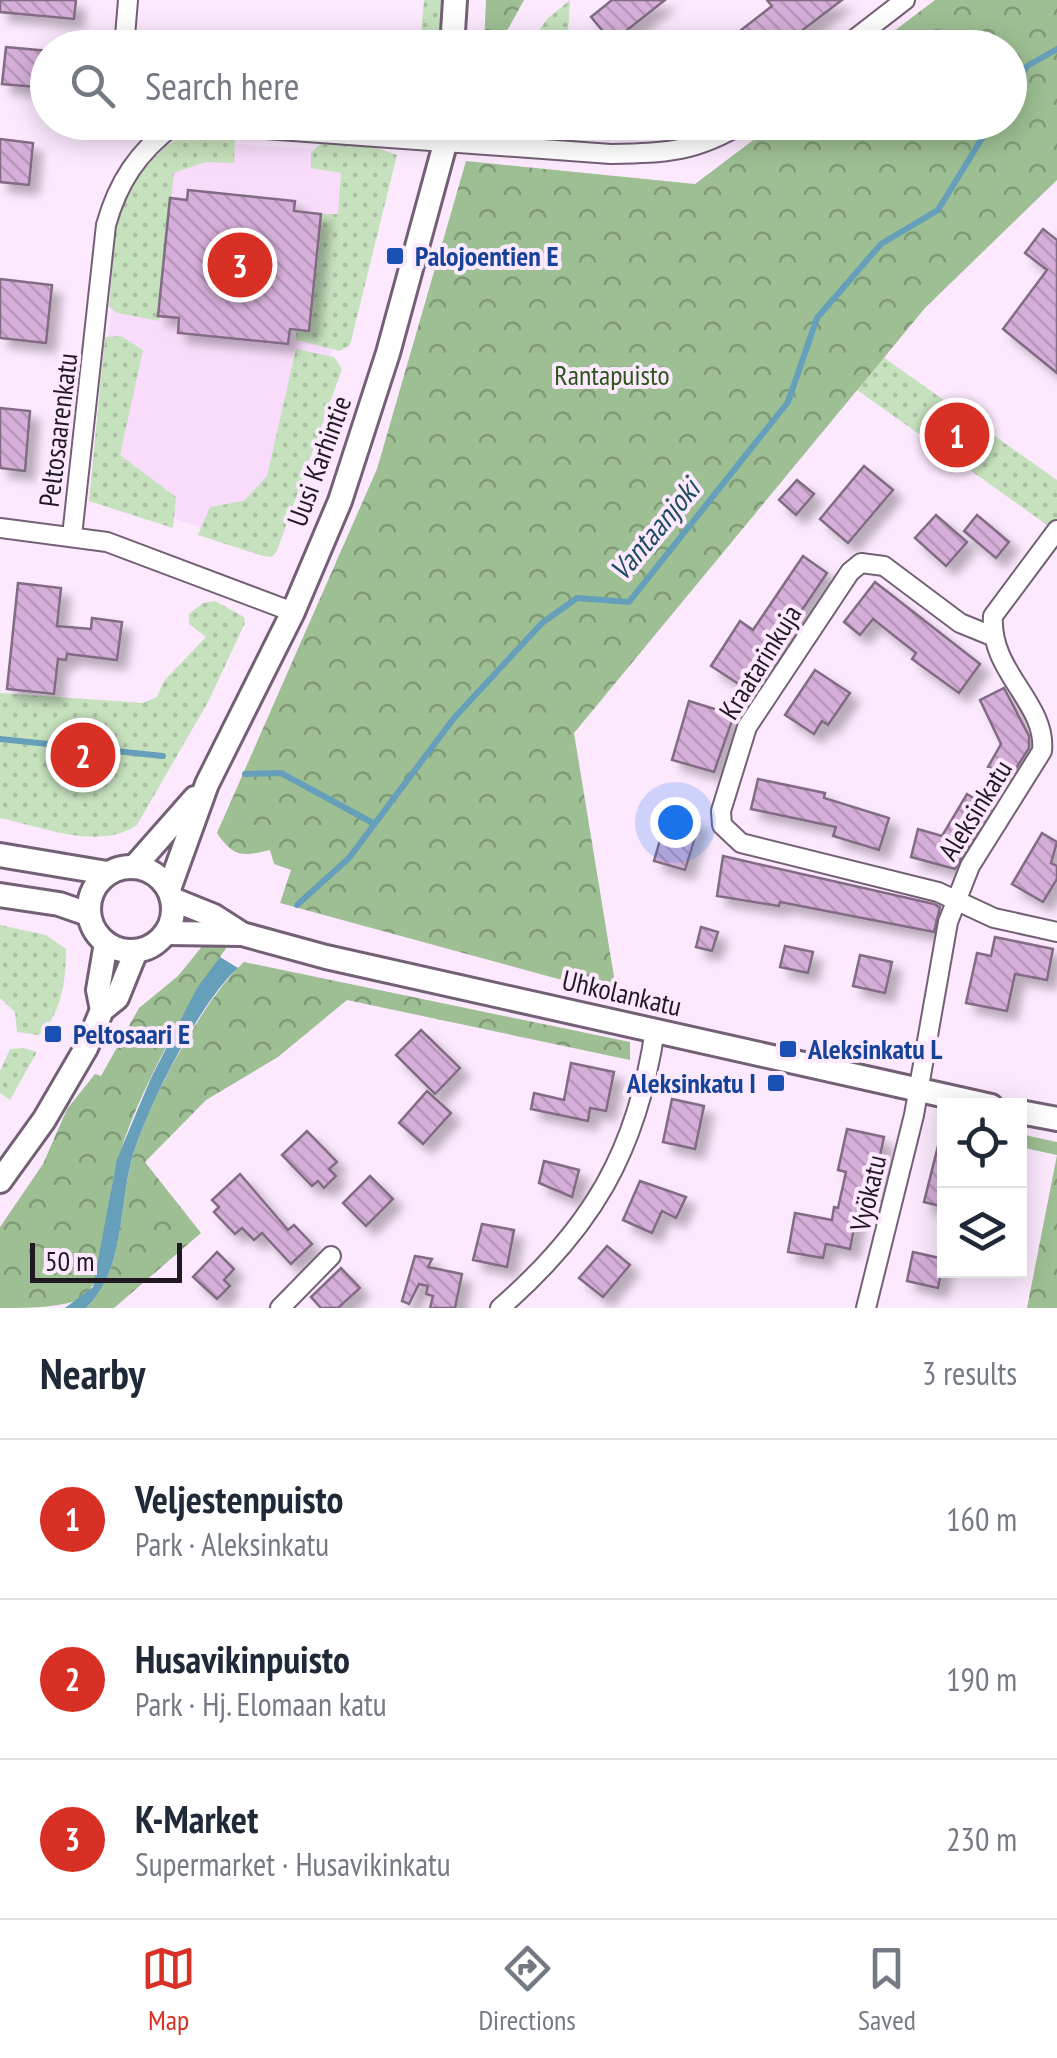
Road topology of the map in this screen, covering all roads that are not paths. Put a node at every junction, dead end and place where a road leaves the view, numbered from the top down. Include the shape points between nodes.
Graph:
1 (128, 0) edge
2 (455, 0) edge
3 (905, 0) edge
4 (126, 30) edge
5 (453, 30) edge
6 (866, 30) edge
7 (156, 140) edge
8 (443, 140) edge
9 (519, 140) edge
10 (715, 140) edge
11 (0, 528) edge
12 (1057, 530) edge
13 (72, 536) junction
14 (293, 612) junction
15 (992, 636) junction
16 (1050, 740) edge
17 (207, 784) junction
18 (0, 855) edge
19 (135, 866) junction
20 (107, 873) junction
21 (171, 894) junction
22 (0, 896) edge
23 (955, 900) junction
24 (88, 914) junction
25 (1057, 932) edge
26 (166, 933) junction
27 (242, 934) junction
28 (106, 943) junction
29 (136, 951) junction
30 (102, 1010) junction
31 (655, 1030) junction
32 (915, 1088) junction
33 (957, 1098) edge
34 (1027, 1114) edge
35 (1057, 1120) edge
36 (0, 1181) edge
37 (331, 1256) dead end
38 (280, 1308) edge
39 (500, 1308) edge
40 (866, 1308) edge

1 - 4 street
2 - 5 street
3 - 6 street
7 - 13 street, Peltosaarenkatu via 116,190 106,225
8 - 14 street, Uusi Karhintie via 388,353 340,501
9 - 10 street via 611,154 678,152
11 - 13 street
12 - 15 street via 1003,599
13 - 14 street, Peltosaarenkatu via 108,542
14 - 17 street, Uusi Karhintie
15 - 16 street, Aleksinkatu via 996,654
15 - 23 street, Kraatarinkuja via 960,623 884,566 861,563 747,727 721,812 722,825 741,843
16 - 23 street, Aleksinkatu
17 - 19 street, Uusi Karhintie
17 - 21 street, Uusi Karhintie
18 - 20 street
19 - 20 street
19 - 21 street via 160,878
20 - 24 street via 92,891
21 - 26 street
21 - 27 street, Uhkolankatu
22 - 24 street
23 - 25 street via 994,918
23 - 32 street, Aleksinkatu
24 - 28 street
26 - 27 street, Uhkolankatu
26 - 29 street
27 - 31 street, Uhkolankatu
28 - 29 street
28 - 30 street via 98,990
29 - 30 street via 117,998
30 - 36 street via 69,1077
31 - 32 street, Uhkolankatu
31 - 39 street via 636,1124 612,1172 545,1269
32 - 33 street, Uhkolankatu
32 - 40 street, Vyökatu
34 - 35 street
37 - 38 street

